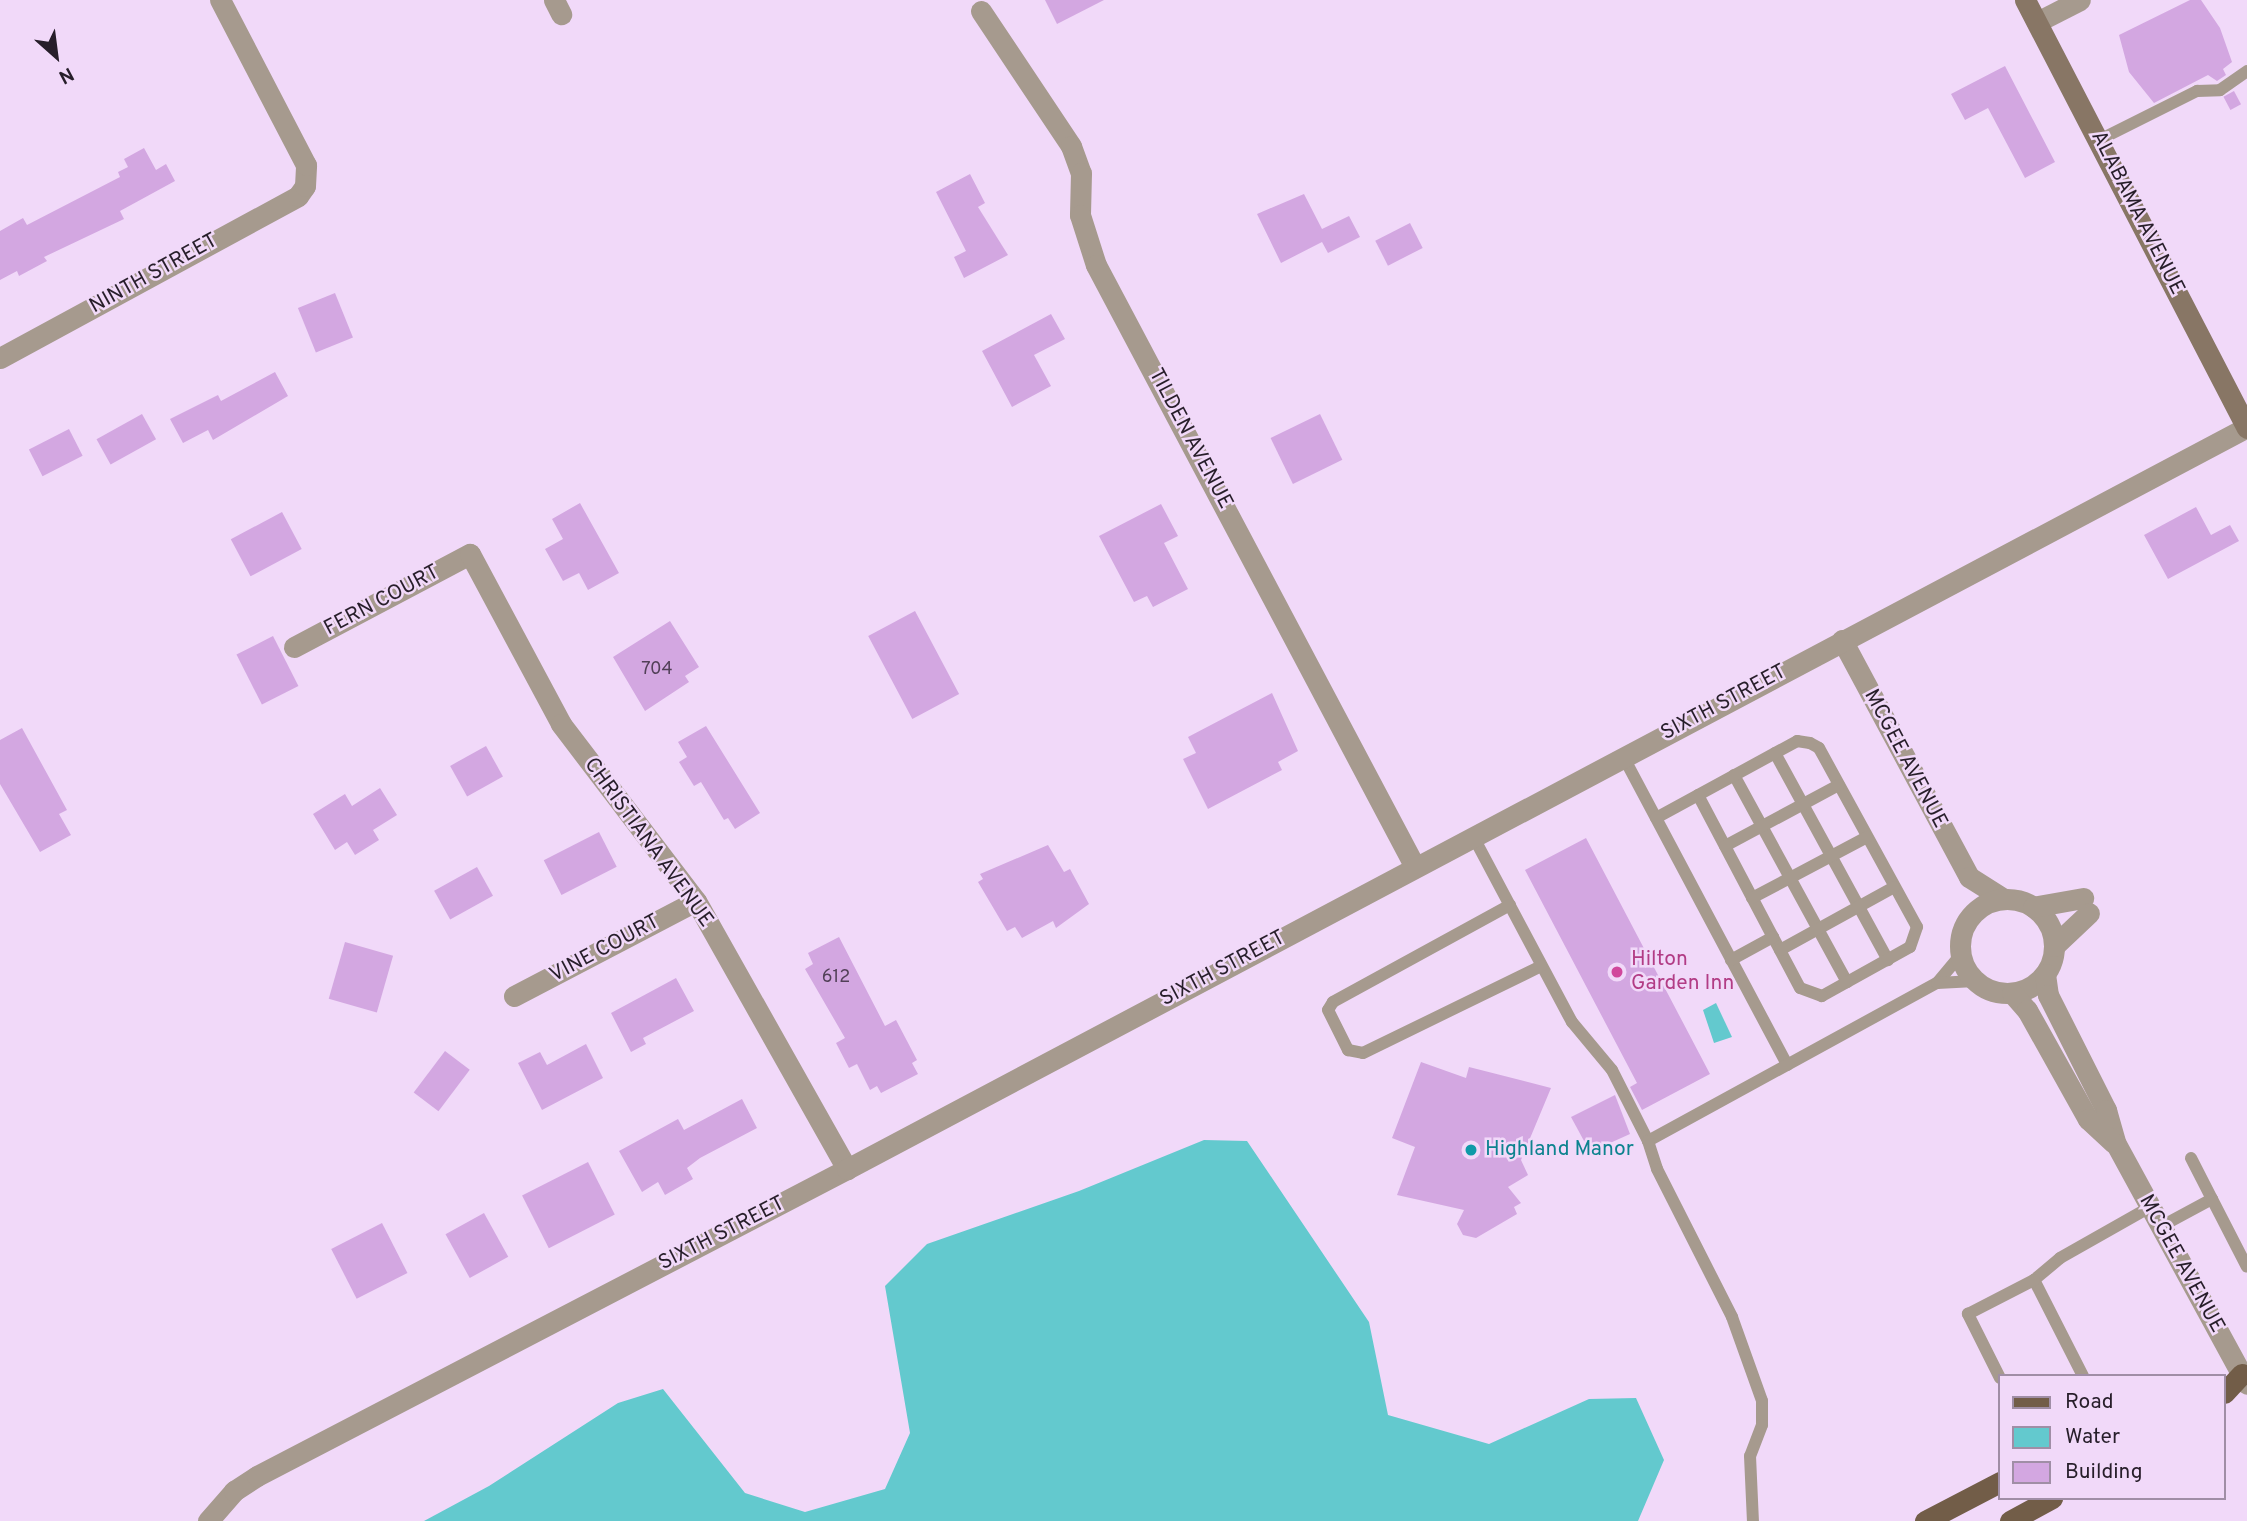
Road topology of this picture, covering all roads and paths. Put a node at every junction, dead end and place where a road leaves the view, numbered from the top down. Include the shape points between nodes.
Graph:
1 (220, 0) edge
2 (2025, 0) edge
3 (2080, 0) edge
4 (981, 11) dead end
5 (2037, 22) junction
6 (2247, 71) edge
7 (2099, 140) junction
8 (0, 358) edge
9 (2247, 427) edge
10 (470, 554) joint
11 (1842, 640) junction
12 (294, 647) dead end
13 (1775, 753) junction
14 (1623, 756) junction
15 (1734, 775) junction
16 (1839, 785) junction
17 (1698, 794) junction
18 (1803, 804) junction
19 (1656, 818) junction
20 (1762, 826) junction
21 (1473, 836) junction
22 (1867, 837) junction
23 (1725, 846) junction
24 (1831, 856) junction
25 (1415, 867) junction
26 (1969, 877) junction
27 (1790, 878) junction
28 (1895, 887) junction
29 (1752, 898) junction
30 (2004, 899) junction
31 (696, 901) junction
32 (1510, 905) junction
33 (1859, 906) junction
34 (2033, 907) junction
35 (1966, 923) junction
36 (1818, 929) junction
37 (1773, 937) junction
38 (2054, 946) junction
39 (1780, 950) junction
40 (1961, 954) junction
41 (1731, 960) junction
42 (1888, 960) junction
43 (1541, 966) junction
44 (2045, 974) junction
45 (1975, 981) junction
46 (1847, 982) junction
47 (1937, 983) junction
48 (2012, 993) junction
49 (514, 996) dead end
50 (1787, 1065) junction
51 (1648, 1141) junction
52 (2116, 1144) junction
53 (2191, 1158) dead end
54 (847, 1169) junction
55 (2212, 1199) junction
56 (2150, 1207) junction
57 (2161, 1227) junction
58 (2247, 1267) edge
59 (2034, 1280) junction
60 (1998, 1374) edge
61 (2081, 1374) edge
62 (2240, 1377) edge
63 (2226, 1391) edge
64 (1998, 1483) edge
65 (2048, 1500) edge
66 (208, 1521) edge
67 (1753, 1521) edge
68 (1925, 1521) edge
69 (2010, 1521) edge

1 - 8 street, NINTH STREET via 306,165 305,186 298,196
2 - 5 street, ALABAMA AVENUE
3 - 5 street
4 - 25 street, TILDEN AVENUE via 1071,146 1081,173 1080,215 1096,265
5 - 7 street, ALABAMA AVENUE
6 - 7 lane via 2220,90 2197,91
7 - 9 street, ALABAMA AVENUE
9 - 11 street, SIXTH STREET
10 - 12 street, FERN COURT
10 - 31 street, CHRISTIANA AVENUE via 561,724
11 - 14 street, SIXTH STREET
11 - 26 street, MCGEE AVENUE
13 - 15 lane
13 - 16 lane via 1797,741 1810,743 1819,748
13 - 18 lane
14 - 19 lane
14 - 21 street, SIXTH STREET
15 - 17 lane
15 - 20 lane
16 - 18 lane
16 - 22 lane
17 - 19 lane
17 - 23 lane
18 - 20 lane
18 - 24 lane
19 - 41 lane
20 - 23 lane
20 - 27 lane
21 - 25 street, SIXTH STREET
21 - 32 lane
22 - 24 lane
22 - 28 lane
23 - 29 lane
24 - 27 lane
24 - 33 lane
25 - 54 street, SIXTH STREET
26 - 30 street, MCGEE AVENUE
26 - 35 street
27 - 29 lane
27 - 36 lane
28 - 33 lane
28 - 42 lane via 1917,927 1910,947
29 - 37 lane
30 - 34 street
30 - 35 street via 1976,911
31 - 49 street, VINE COURT
31 - 54 street, CHRISTIANA AVENUE
32 - 43 lane
32 - 43 lane via 1333,1002 1328,1010 1348,1050 1363,1053
33 - 36 lane
33 - 42 lane
34 - 38 street via 2044,917
34 - 38 street via 2086,905
35 - 40 street
36 - 39 lane
36 - 46 lane
37 - 39 lane
37 - 41 lane
38 - 44 street
39 - 46 lane via 1800,988 1810,995 1822,996
40 - 45 street
40 - 47 lane
41 - 50 lane
42 - 46 lane
43 - 51 lane via 1572,1022 1612,1070
44 - 48 street
44 - 52 street, MCGEE AVENUE via 2048,995 2106,1110
45 - 47 lane
45 - 48 street
47 - 50 lane
48 - 52 street, MCGEE AVENUE via 2027,1010 2088,1119
50 - 51 lane
51 - 67 lane via 1657,1169 1732,1317 1762,1401 1762,1425 1750,1456
52 - 56 street, MCGEE AVENUE
53 - 55 lane
54 - 66 street, SIXTH STREET via 257,1476 234,1491
55 - 57 lane
55 - 58 lane
56 - 57 street, MCGEE AVENUE
56 - 59 lane via 2060,1258
57 - 62 street, MCGEE AVENUE
59 - 60 lane via 1968,1314
59 - 61 lane
62 - 63 main road
64 - 68 main road
65 - 69 main road

